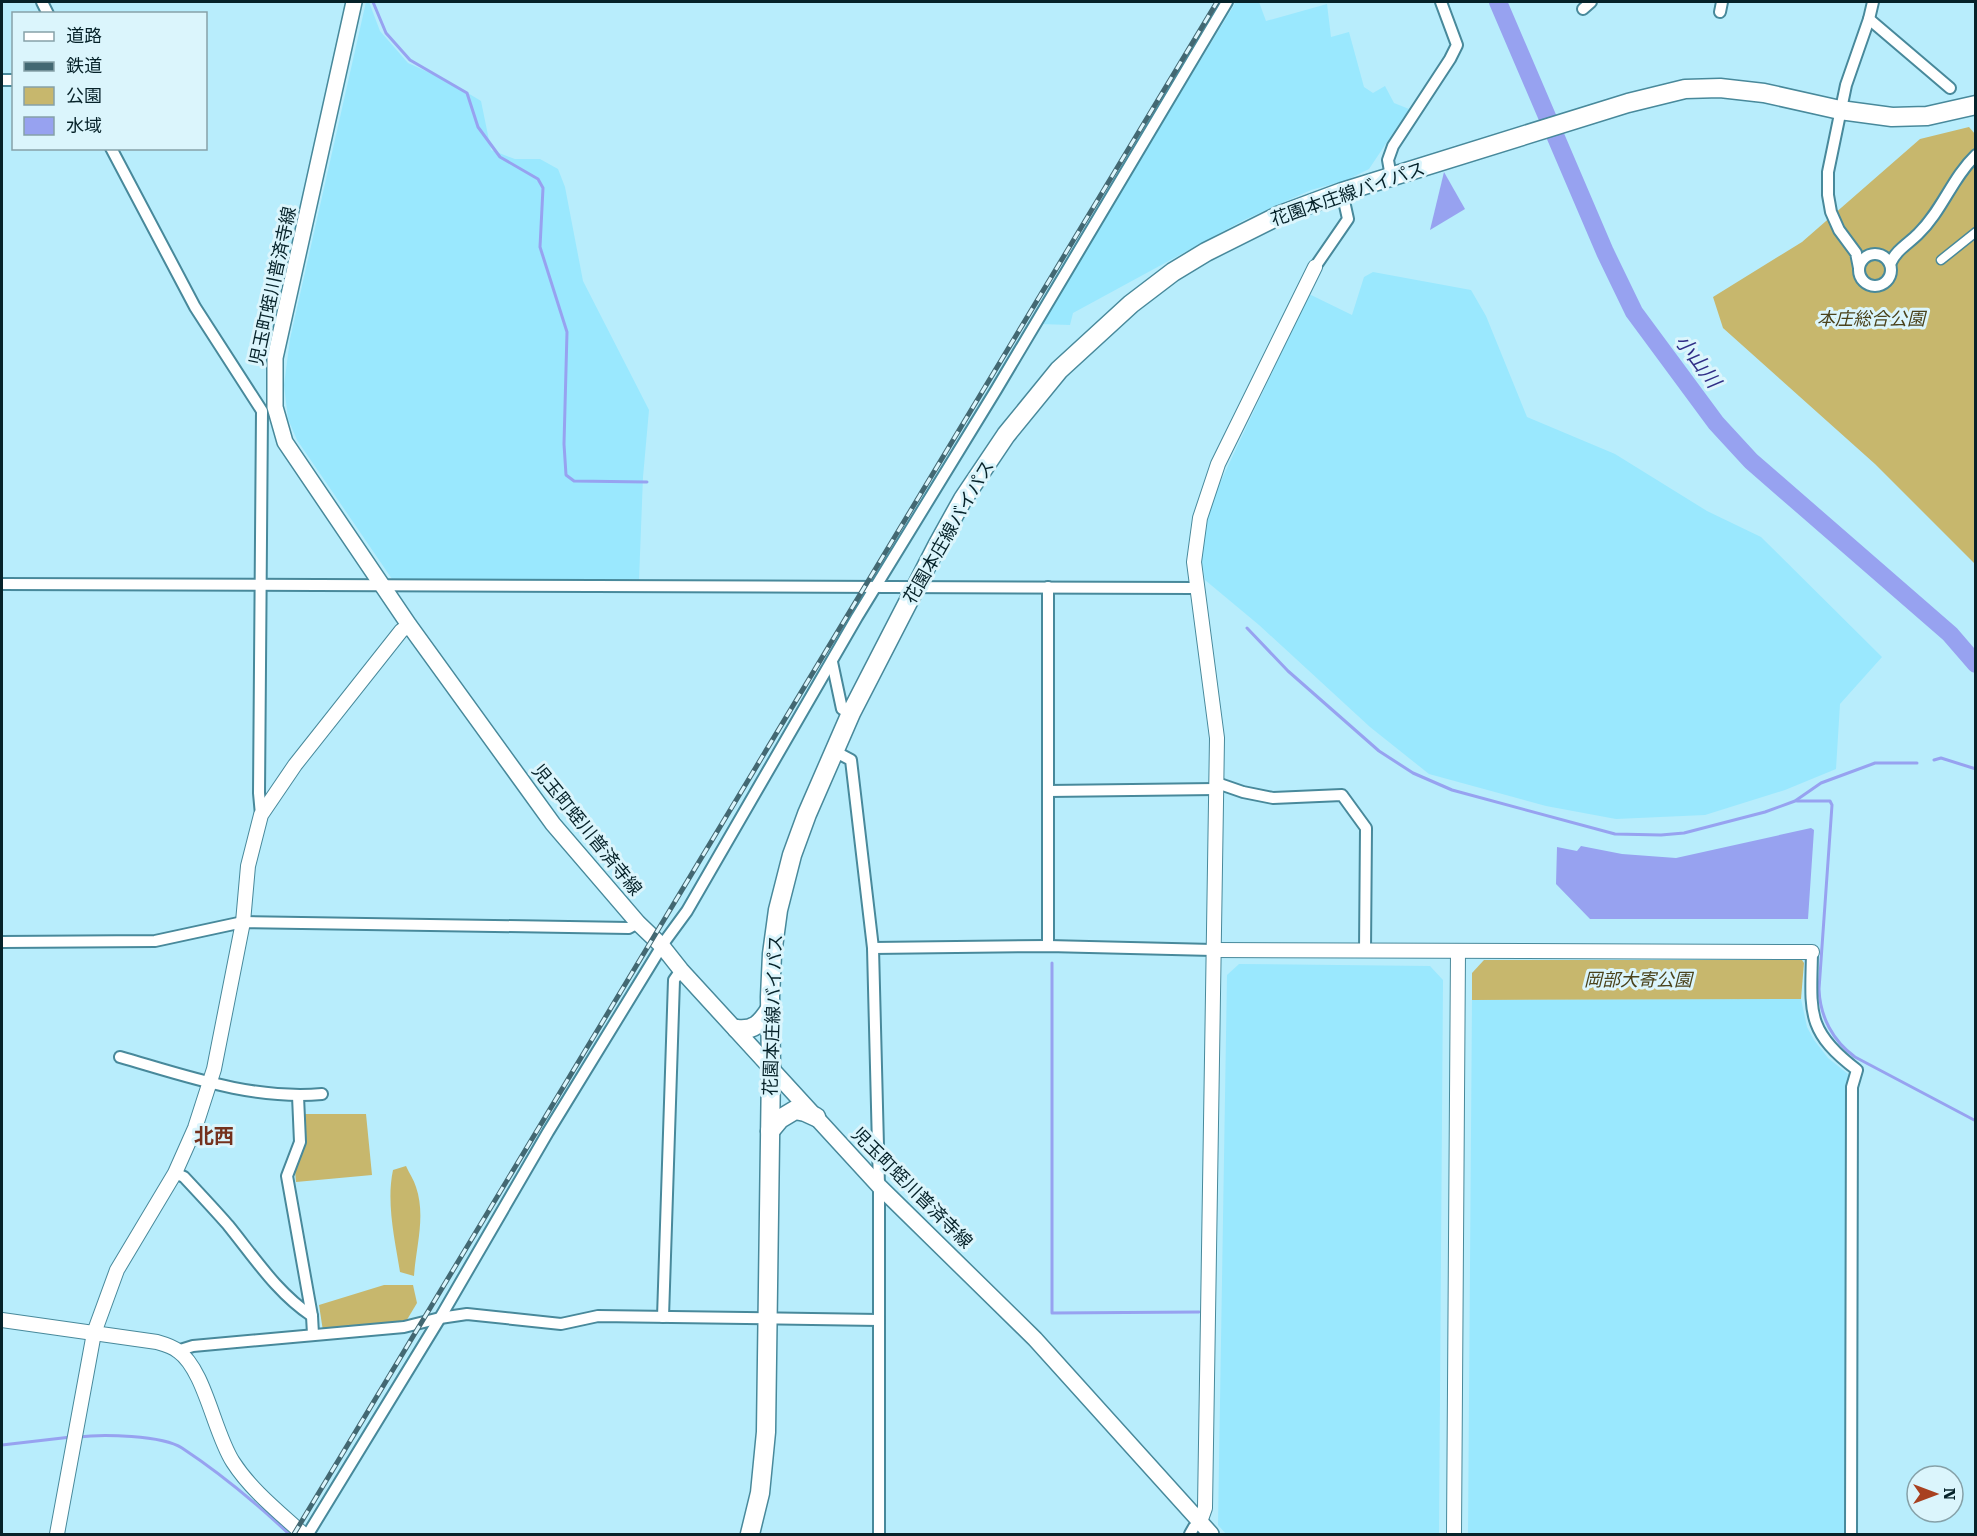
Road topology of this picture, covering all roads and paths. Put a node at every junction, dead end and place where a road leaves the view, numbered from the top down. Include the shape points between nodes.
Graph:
1 (354, 2) edge
2 (1227, 2) edge
3 (1441, 2) edge
4 (1873, 2) edge
5 (1869, 19) junction
6 (1950, 88) dead end
7 (1976, 105) edge
8 (1840, 110) junction
9 (112, 150) edge
10 (1976, 155) edge
11 (1391, 177) junction
12 (1342, 192) junction
13 (1976, 232) edge
14 (1856, 253) junction
15 (1869, 255) junction
16 (1889, 258) junction
17 (1941, 260) dead end
18 (1315, 267) joint
19 (1859, 268) junction
20 (268, 409) junction
21 (260, 584) junction
22 (2, 585) edge
23 (382, 586) junction
24 (876, 587) junction
25 (1048, 587) junction
26 (915, 588) junction
27 (1196, 588) junction
28 (409, 625) junction
29 (832, 662) junction
30 (851, 713) junction
31 (834, 751) junction
32 (1216, 786) junction
33 (1048, 791) junction
34 (261, 815) junction
35 (243, 922) junction
36 (639, 923) junction
37 (2, 942) edge
38 (662, 946) junction
39 (1048, 946) junction
40 (873, 948) junction
41 (1213, 950) junction
42 (1365, 951) junction
43 (1458, 951) junction
44 (1812, 952) joint
45 (681, 970) junction
46 (770, 1009) junction
47 (737, 1029) junction
48 (120, 1057) dead end
49 (771, 1068) junction
50 (209, 1083) junction
51 (322, 1094) dead end
52 (298, 1096) junction
53 (816, 1117) junction
54 (770, 1131) junction
55 (176, 1173) junction
56 (879, 1186) junction
57 (312, 1316) junction
58 (663, 1317) junction
59 (440, 1318) junction
60 (767, 1318) junction
61 (2, 1320) edge
62 (879, 1320) junction
63 (94, 1333) junction
64 (313, 1334) junction
65 (177, 1351) junction
66 (1195, 1528) edge
67 (57, 1534) edge
68 (303, 1534) edge
69 (308, 1534) edge
70 (750, 1534) edge
71 (879, 1534) edge
72 (1211, 1534) edge
73 (1454, 1534) edge
74 (1851, 1534) edge

1 - 20 main road, 児玉町蛭川普済寺線 via 275,358
2 - 24 street
3 - 11 street via 1457,45 1393,146 1388,159
4 - 5 street
5 - 6 street
5 - 8 street
7 - 8 main road, 花園本庄線バイパス via 1927,116 1892,117
8 - 11 main road, 花園本庄線バイパス via 1764,93 1685,89 1597,112
8 - 14 street via 1828,172 1828,195 1839,230
9 - 20 street via 195,308
10 - 16 street via 1957,177 1929,223
11 - 12 main road, 花園本庄線バイパス
12 - 18 street via 1348,219
12 - 26 main road, 花園本庄線バイパス via 1280,215 1173,272 1131,304 1059,370 1006,435 963,499
13 - 17 street
14 - 15 street
14 - 19 street
15 - 16 street
15 - 19 street
16 - 19 street via 1890,274 1880,285 1865,282
18 - 27 street via 1212,479 1196,538
20 - 21 street
20 - 23 main road, 児玉町蛭川普済寺線 via 285,442
21 - 22 street
21 - 23 street
21 - 34 street
23 - 24 street
23 - 28 main road, 児玉町蛭川普済寺線
24 - 26 street
24 - 29 street
25 - 26 street
25 - 27 street
25 - 33 street
26 - 30 main road, 花園本庄線バイパス
27 - 32 street via 1214,705
28 - 34 street via 295,765
28 - 36 main road, 児玉町蛭川普済寺線 via 553,824
29 - 30 street via 842,709
29 - 38 street via 687,911
30 - 31 main road, 花園本庄線バイパス
31 - 40 street via 851,760
31 - 46 main road, 花園本庄線バイパス via 792,855 778,910
32 - 33 street
32 - 41 street
32 - 42 street via 1273,798 1342,795 1366,828
33 - 39 street
34 - 35 street via 248,866
35 - 36 street via 629,928
35 - 37 street via 155,941
35 - 50 street
36 - 38 main road, 児玉町蛭川普済寺線
38 - 45 main road, 児玉町蛭川普済寺線
38 - 59 street
39 - 40 street
39 - 41 street
40 - 56 street
41 - 42 street
41 - 66 street via 1205,1497 1204,1515
42 - 43 street
43 - 44 street
43 - 73 street
44 - 74 street via 1811,1002 1816,1025 1831,1048 1857,1070 1852,1087
45 - 47 main road, 児玉町蛭川普済寺線
45 - 58 street via 674,980
46 - 47 main road via 753,1029
46 - 49 main road, 花園本庄線バイパス
47 - 49 main road, 児玉町蛭川普済寺線
48 - 50 street
49 - 53 main road, 児玉町蛭川普済寺線
49 - 54 main road, 花園本庄線バイパス
50 - 52 street
50 - 55 street
51 - 52 street
52 - 57 street via 300,1142 287,1176
53 - 54 main road via 795,1110
53 - 56 main road, 児玉町蛭川普済寺線
54 - 60 main road, 花園本庄線バイパス
55 - 57 street via 184,1177 297,1306
55 - 63 street via 117,1270
56 - 62 street
56 - 66 main road, 児玉町蛭川普済寺線 via 1035,1339
57 - 64 street
58 - 59 street via 598,1316 561,1323 467,1314
58 - 60 street
59 - 64 street via 404,1327
59 - 69 street
60 - 62 street
60 - 70 main road, 花園本庄線バイパス via 766,1432 760,1493
61 - 63 street
62 - 71 street
63 - 65 street via 157,1342
63 - 67 street
64 - 65 street
65 - 68 street via 199,1382 232,1461 257,1492
66 - 72 main road, 児玉町蛭川普済寺線

